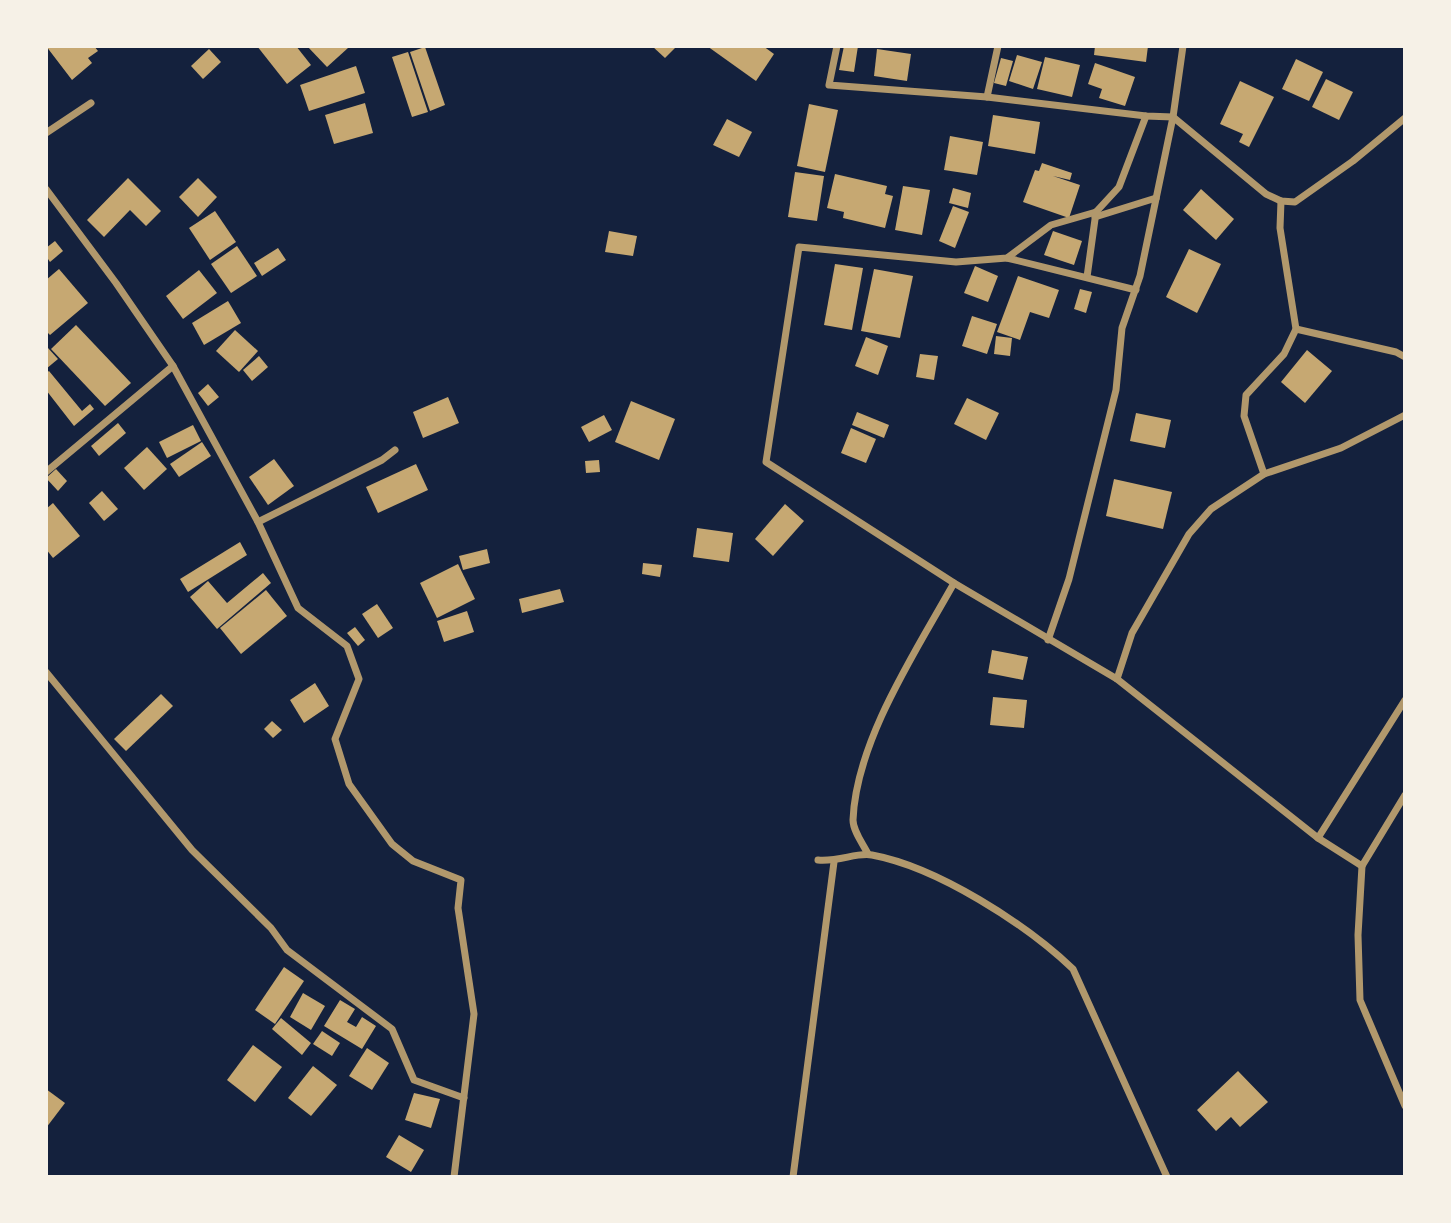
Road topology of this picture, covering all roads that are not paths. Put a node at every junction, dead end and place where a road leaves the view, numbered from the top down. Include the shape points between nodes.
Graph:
1 (837, 46) edge
2 (998, 46) edge
3 (1183, 46) edge
4 (987, 97) junction
5 (91, 103) dead end
6 (1146, 116) junction
7 (1173, 117) junction
8 (1405, 118) edge
9 (46, 133) edge
10 (46, 189) edge
11 (1156, 198) junction
12 (1281, 201) junction
13 (1095, 215) junction
14 (1007, 258) junction
15 (1087, 277) junction
16 (1136, 290) junction
17 (1296, 329) junction
18 (1405, 357) edge
19 (173, 366) junction
20 (1405, 415) edge
21 (395, 450) dead end
22 (46, 472) edge
23 (1264, 474) junction
24 (258, 522) junction
25 (954, 583) junction
26 (1048, 640) junction
27 (46, 672) edge
28 (1117, 679) junction
29 (1405, 700) edge
30 (1405, 795) edge
31 (1318, 838) junction
32 (868, 854) junction
33 (818, 860) dead end
34 (834, 862) junction
35 (1362, 866) junction
36 (464, 1098) junction
37 (1405, 1106) edge
38 (454, 1177) edge
39 (793, 1177) edge
40 (1167, 1177) edge

1 - 4 street via 829,85
2 - 4 street
3 - 7 street
4 - 6 street
5 - 9 street
6 - 7 street
6 - 13 street via 1119,187
7 - 11 street
7 - 12 street
8 - 12 street via 1295,202
10 - 19 street
11 - 13 street
11 - 16 street
12 - 17 street via 1280,228
13 - 14 street via 1051,225
13 - 15 street
14 - 15 street
14 - 25 street via 956,262 799,247 766,462
15 - 16 street
16 - 26 street via 1122,328 1116,390 1069,579
17 - 18 street
17 - 23 street via 1284,354 1246,395 1244,416
19 - 22 street
19 - 24 street
20 - 23 street via 1341,448
21 - 24 street
23 - 28 street via 1211,509 1189,534 1132,633
24 - 36 street via 298,608 347,646 359,679 335,739 349,784 392,844 413,861 461,880 458,908 474,1014
25 - 26 street
25 - 32 street via 888,702 862,768 853,823
26 - 28 street
27 - 36 street via 192,850 287,950 392,1029 414,1080
28 - 31 street
29 - 31 street
30 - 35 street
31 - 35 street
32 - 34 street
32 - 40 street via 908,863 953,884 1052,948 1073,969
33 - 34 street
34 - 39 street
35 - 37 street via 1360,1000
36 - 38 street

